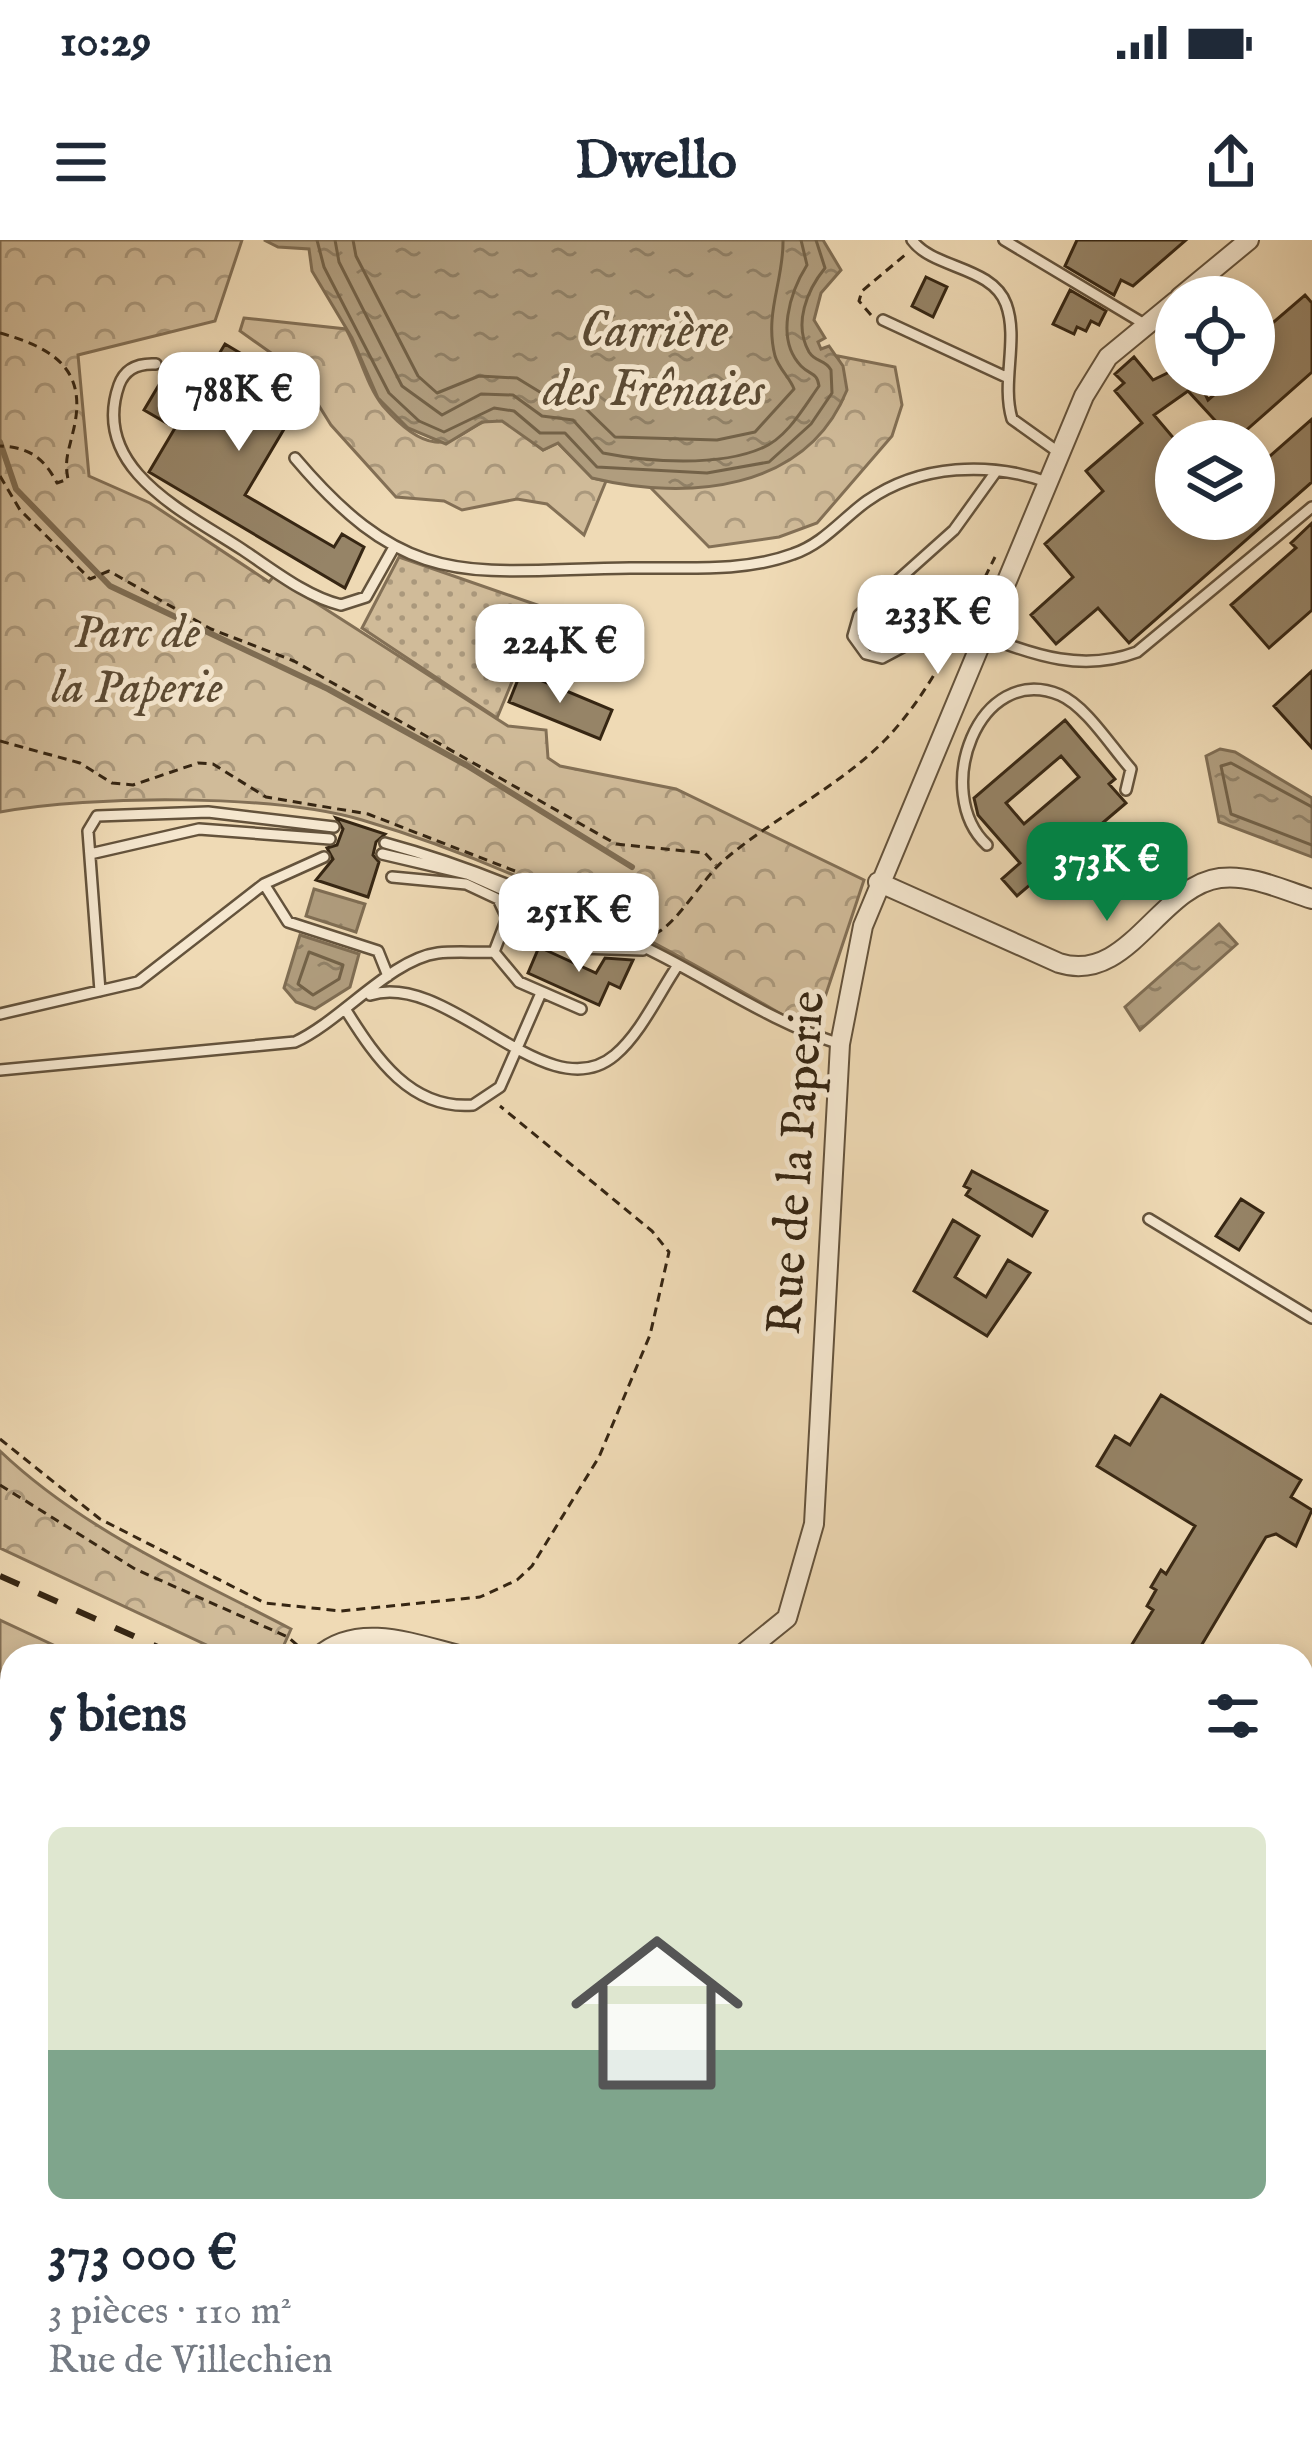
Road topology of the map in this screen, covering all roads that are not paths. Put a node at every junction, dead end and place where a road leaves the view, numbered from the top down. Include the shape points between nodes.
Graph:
1 (1004, 240) edge
2 (1249, 240) edge
3 (914, 243) edge
4 (1206, 276) edge
5 (1155, 318) edge
6 (884, 320) road end
7 (1146, 326) junction
8 (156, 364) dead end
9 (1006, 377) junction
10 (1062, 454) junction
11 (295, 458) dead end
12 (995, 473) junction
13 (1051, 484) junction
14 (1312, 507) edge
15 (394, 547) junction
16 (937, 622) dead end
17 (985, 636) junction
18 (950, 715) junction
19 (975, 726) junction
20 (1126, 790) dead end
21 (987, 844) dead end
22 (90, 854) junction
23 (324, 857) dead end
24 (392, 877) dead end
25 (878, 882) junction
26 (264, 884) junction
27 (1312, 899) edge
28 (580, 919) junction
29 (567, 936) junction
30 (494, 952) junction
31 (654, 952) junction
32 (678, 965) junction
33 (388, 976) junction
34 (100, 991) junction
35 (541, 993) junction
36 (368, 996) junction
37 (581, 1009) dead end
38 (347, 1012) junction
39 (0, 1013) edge
40 (840, 1044) junction
41 (518, 1047) junction
42 (0, 1070) edge
43 (1149, 1219) dead end
44 (1310, 1313) edge
45 (378, 1637) junction
46 (339, 1644) edge
47 (393, 1644) edge
48 (409, 1644) edge
49 (755, 1644) edge

1 - 7 lane
2 - 4 street, Rue de la Paperie
3 - 9 lane via 1002,296
5 - 7 street, Rue de la Paperie
6 - 9 lane
7 - 10 street, Rue de la Paperie via 1108,357
8 - 15 lane via 123,376 116,413 125,456 167,503 341,605 366,597
9 - 10 lane via 1020,430
10 - 13 street, Rue de la Paperie
11 - 15 lane via 341,512
12 - 13 lane
12 - 15 lane via 937,470 900,481 816,543 757,563 511,574 458,571
12 - 16 lane via 954,530 859,615 854,636 866,654 882,658
13 - 17 street, Rue de la Paperie
14 - 17 lane via 1137,652 1062,660
17 - 18 street, Rue de la Paperie
18 - 19 lane
18 - 25 street, Rue de la Paperie
19 - 20 lane via 1024,693 1066,698 1131,770
19 - 21 lane via 965,755 964,809
22 - 22 lane via 199,829 332,833 208,812 102,814 89,825
22 - 34 lane
23 - 26 lane
24 - 30 lane via 466,884 498,898 507,918
25 - 27 street via 1079,967 1107,960 1215,878 1242,877
25 - 40 street, Rue de la Paperie via 851,970
26 - 33 lane via 288,922 378,951
26 - 34 lane via 138,982
28 - 29 lane
28 - 29 lane via 468,866 384,849 541,907
28 - 31 lane
29 - 31 lane via 586,950
30 - 33 lane via 433,953
30 - 35 lane via 519,982
31 - 32 lane
32 - 40 lane
32 - 41 lane via 622,1048 596,1066 566,1070
33 - 36 lane
34 - 39 lane
35 - 37 lane
35 - 41 lane
36 - 38 lane
36 - 41 lane via 413,994
38 - 41 lane via 378,1061 413,1092 464,1106 500,1087
38 - 42 lane via 295,1042
40 - 49 street, Rue de la Paperie via 814,1524 788,1618
43 - 44 lane
45 - 46 street
45 - 47 lane
45 - 48 street

